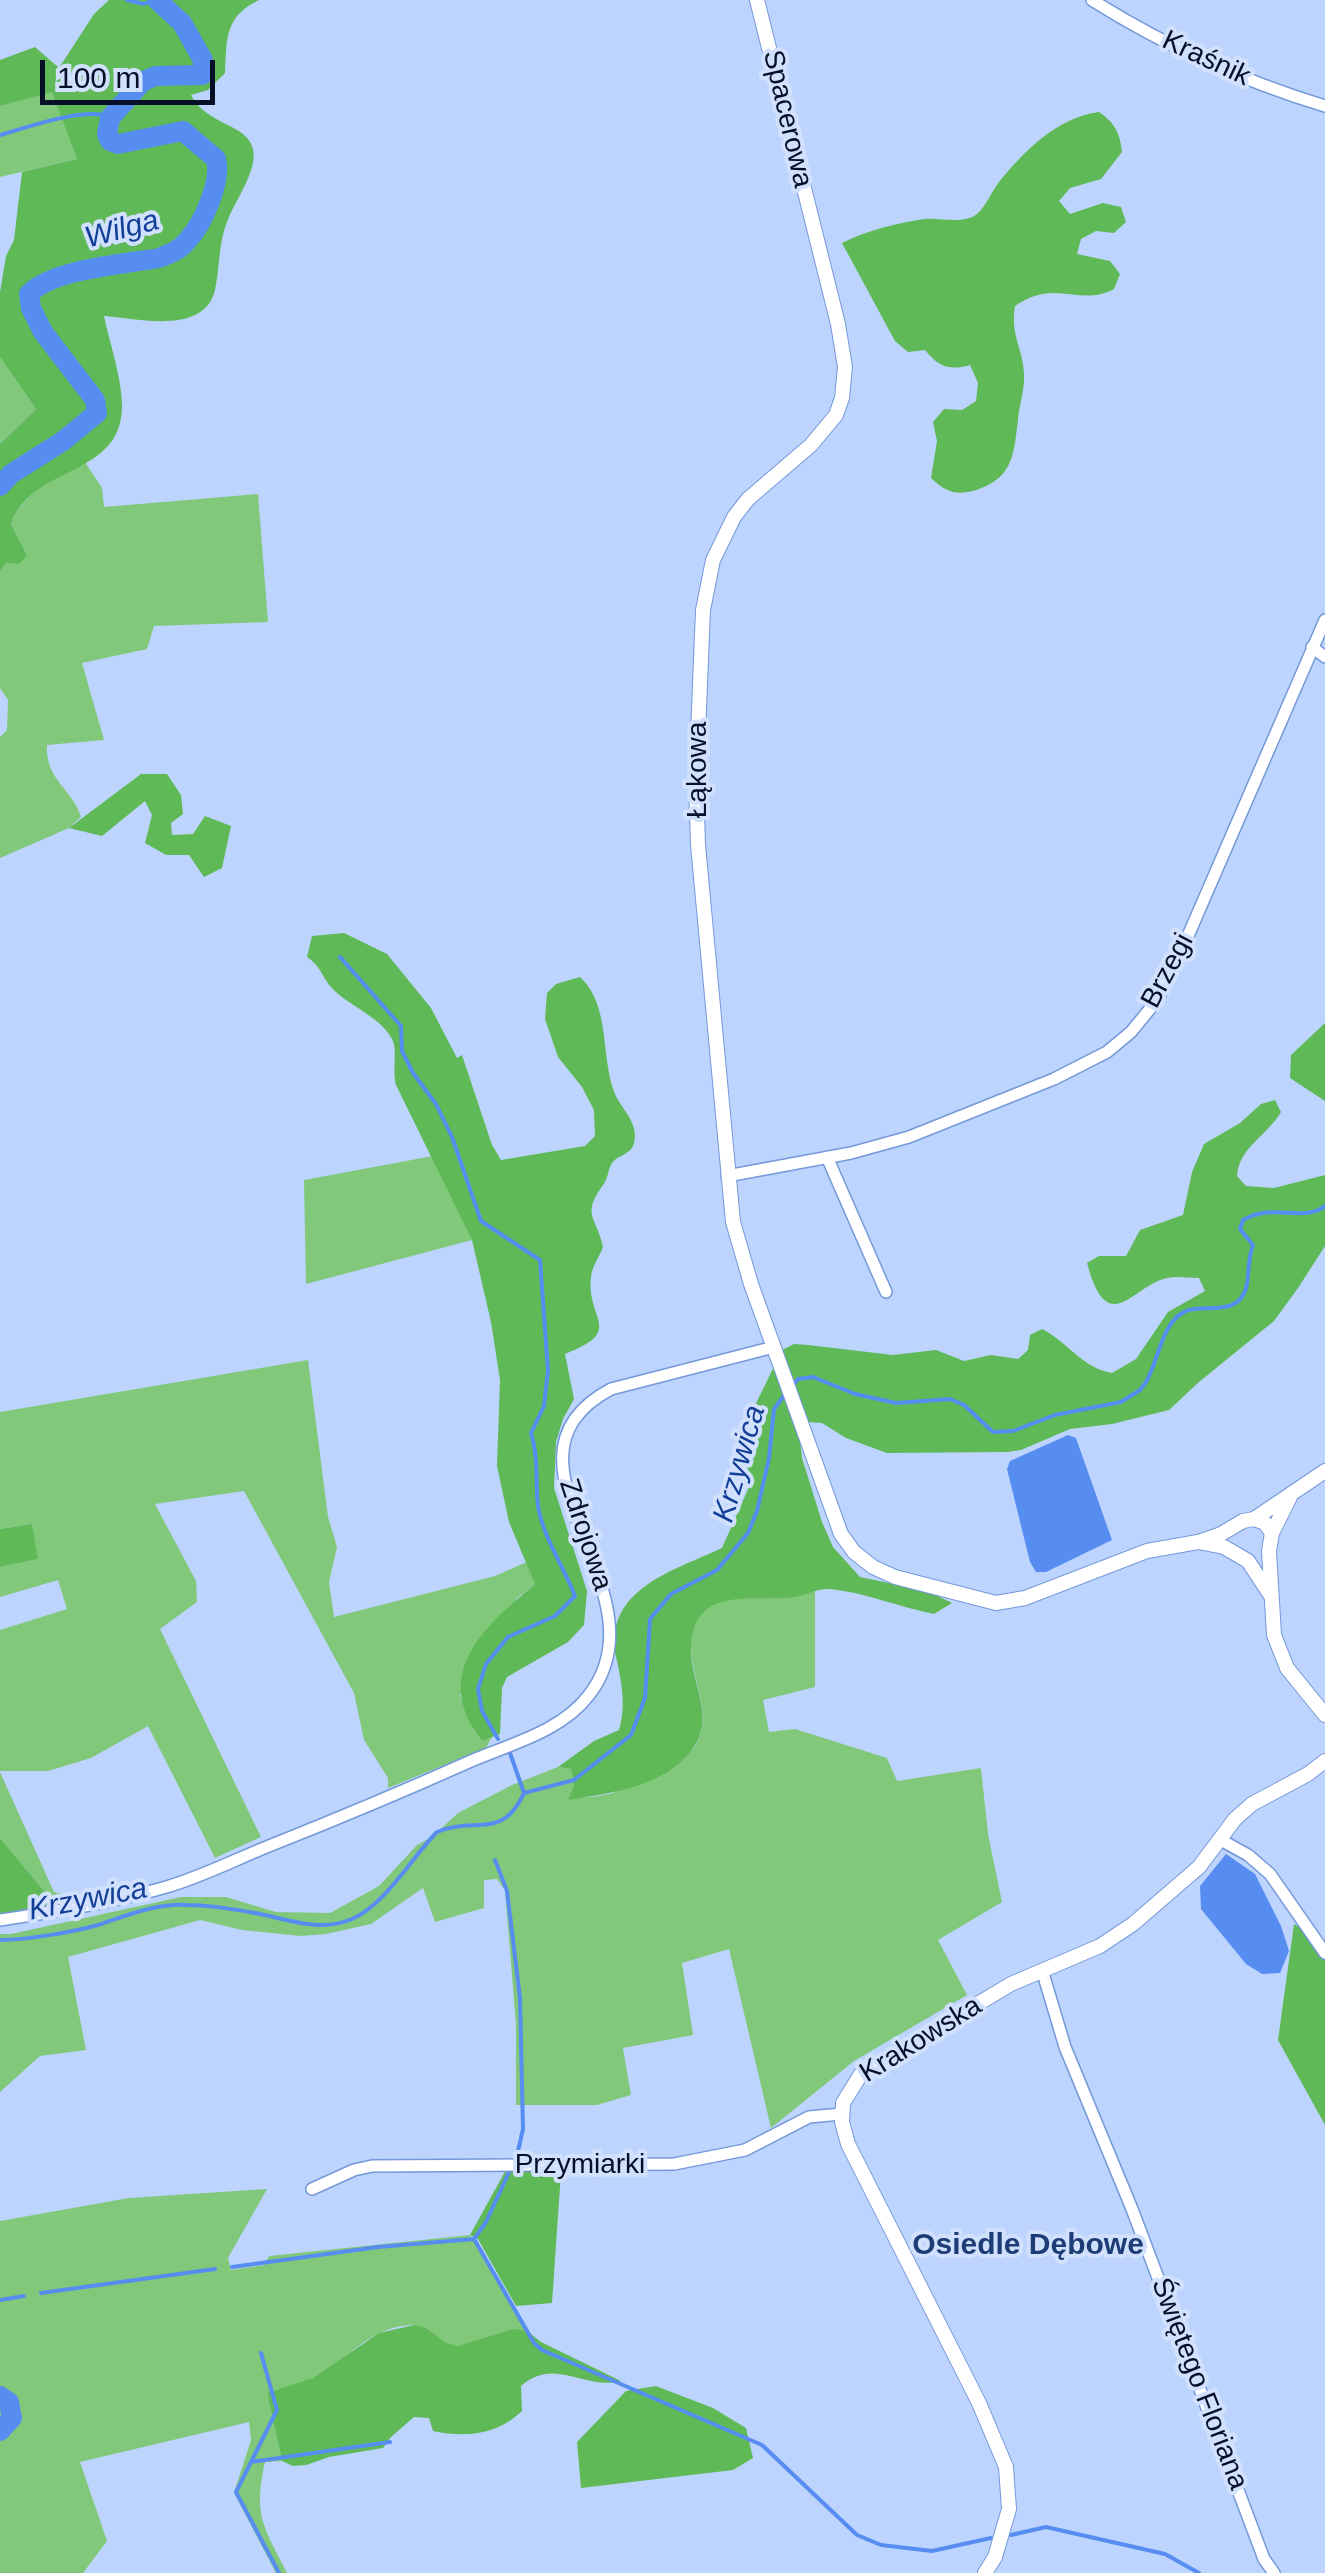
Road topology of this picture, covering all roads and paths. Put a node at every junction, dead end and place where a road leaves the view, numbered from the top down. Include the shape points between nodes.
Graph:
1 (757, 0) edge
2 (1092, 0) edge
3 (1325, 106) edge
4 (814, 239) joint
5 (1325, 620) edge
6 (1312, 648) junction
7 (1325, 657) edge
8 (827, 1157) junction
9 (728, 1176) junction
10 (886, 1292) dead end
11 (774, 1347) junction
12 (1325, 1471) edge
13 (1290, 1497) junction
14 (1254, 1519) junction
15 (1234, 1528) junction
16 (1272, 1534) junction
17 (1198, 1542) junction
18 (1234, 1551) junction
19 (1270, 1552) junction
20 (1248, 1561) junction
21 (1270, 1596) junction
22 (1325, 1715) edge
23 (1325, 1761) edge
24 (1219, 1839) junction
25 (0, 1920) edge
26 (1325, 1953) edge
27 (1042, 1970) junction
28 (841, 2114) junction
29 (312, 2189) dead end
30 (985, 2573) edge
31 (1274, 2573) edge

1 - 4 street, Spacerowa
2 - 3 street, Kraśnik via 1222,69
4 - 9 street, Łąkowa via 842,347 842,398 826,429 734,517 712,560 703,610 696,802
5 - 6 street, Brzegi
6 - 7 street
6 - 8 street, Brzegi via 1178,959 1131,1032 1107,1052 1034,1088 909,1137
8 - 9 street, Brzegi
8 - 10 street
9 - 11 street, Łąkowa via 738,1241
11 - 17 street via 842,1534 864,1560 894,1577 983,1601 1011,1601 1148,1551
11 - 25 street, Zdrojowa via 611,1388 588,1401 570,1423 562,1474 610,1610 611,1642 590,1695 570,1714 370,1806 166,1887
12 - 13 street
13 - 14 street
13 - 16 street
14 - 15 street
14 - 16 street
15 - 17 street
15 - 18 street
16 - 19 street
17 - 18 street
18 - 20 street
19 - 20 street
19 - 21 street
20 - 21 street
21 - 22 street via 1280,1654
23 - 24 street, Krakowska via 1252,1804
24 - 26 street via 1270,1874
24 - 27 street, Krakowska via 1199,1867 1133,1924
27 - 28 street, Krakowska via 870,2068 847,2092
27 - 31 street, Świętego Floriana via 1065,2047
28 - 29 street, Przymiarki via 809,2117 745,2150 674,2164 372,2166
28 - 30 street, Krakowska via 848,2144 1006,2467 1009,2509

